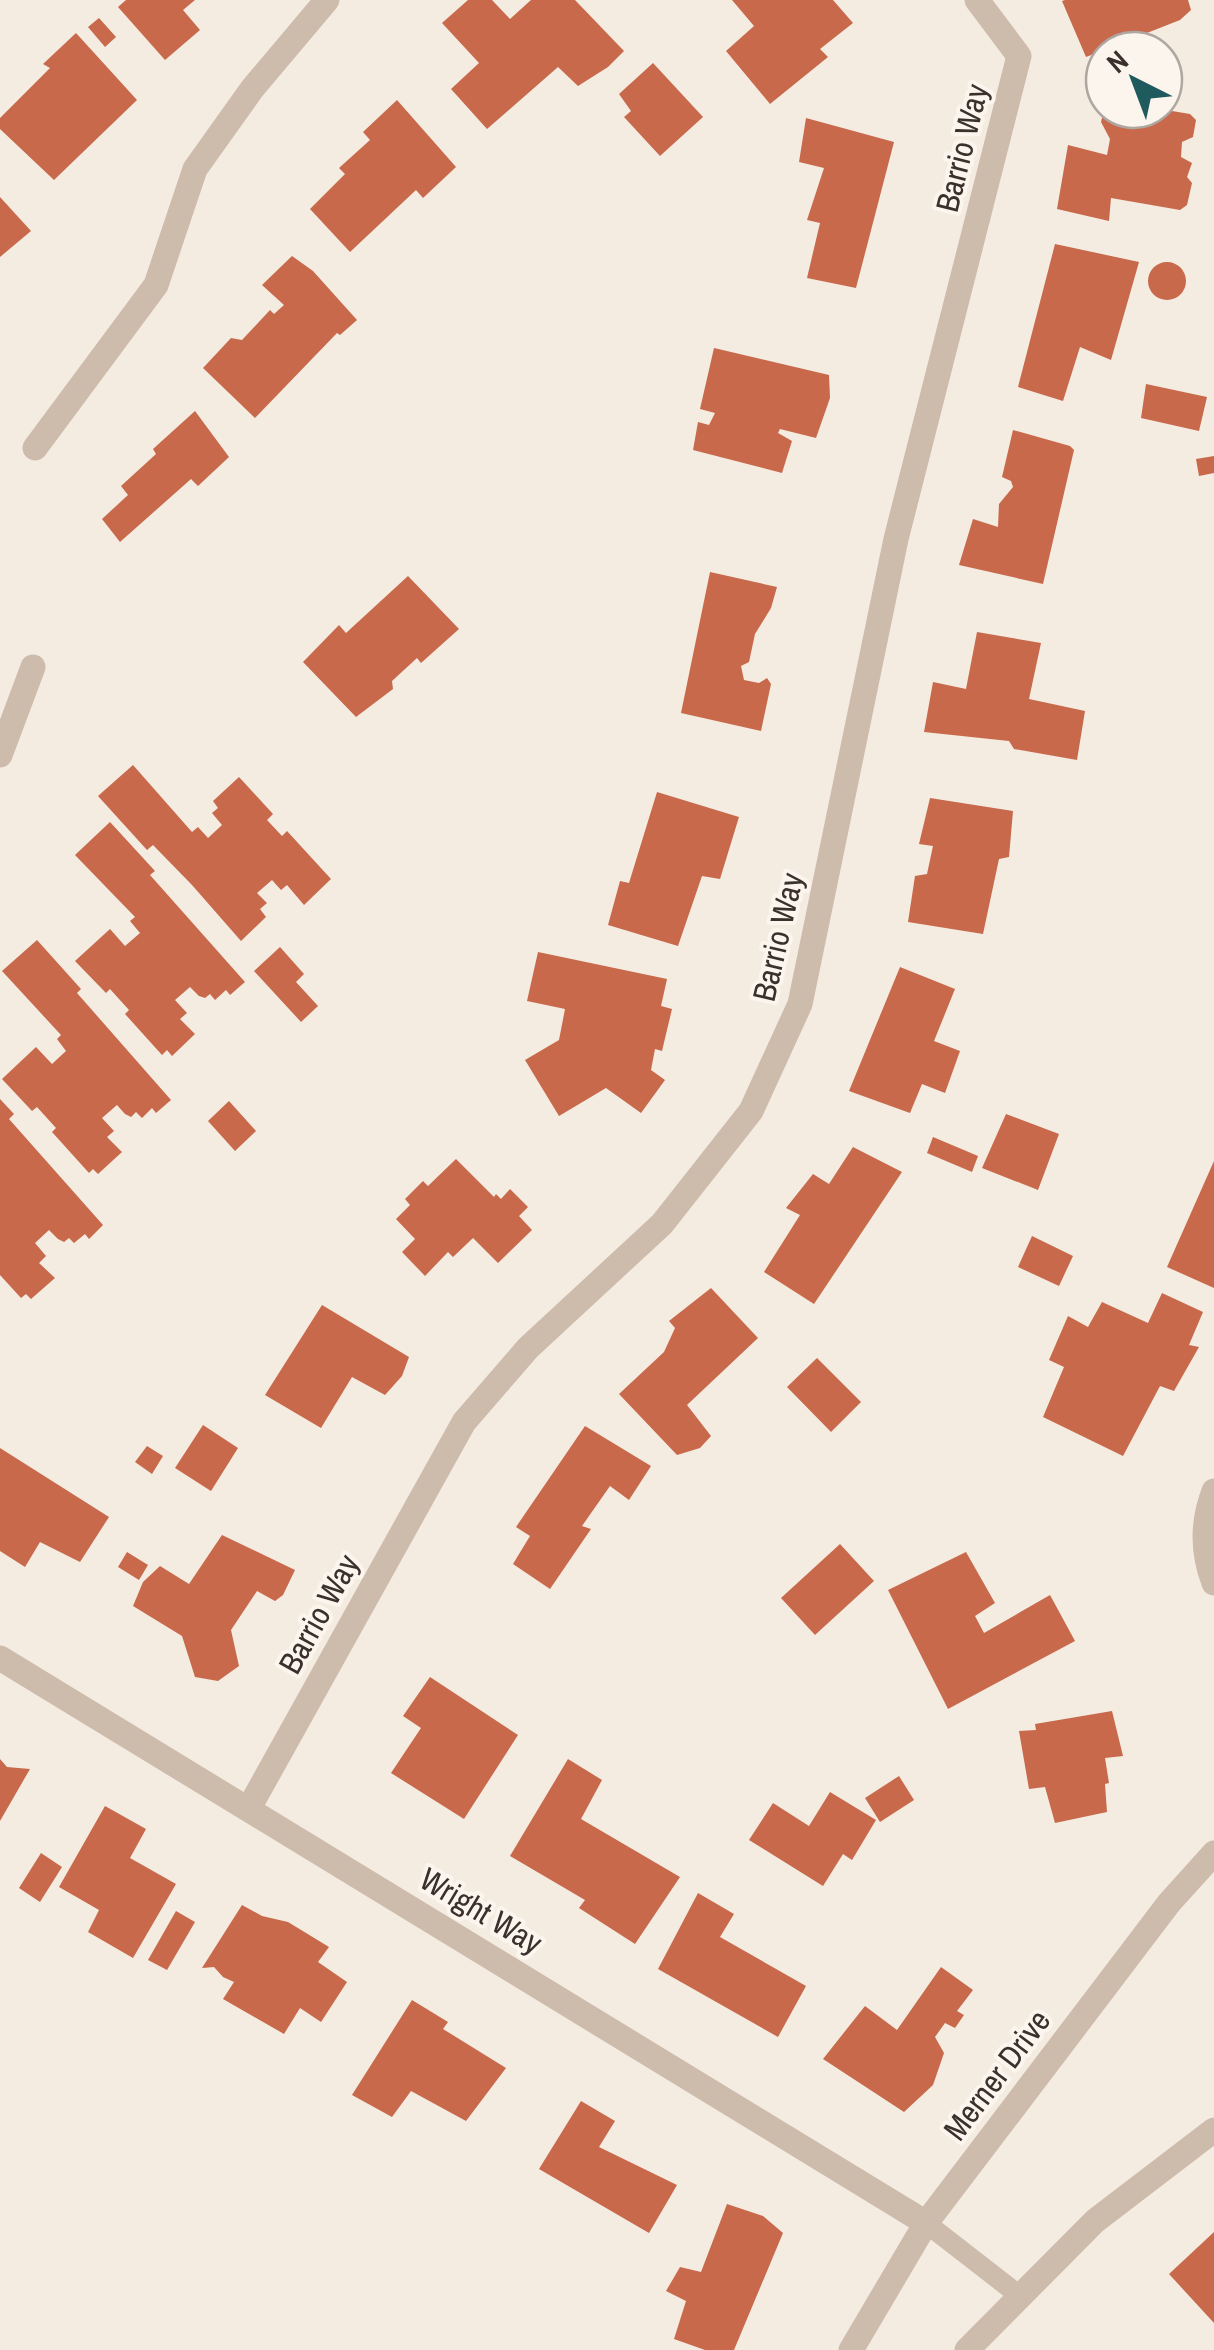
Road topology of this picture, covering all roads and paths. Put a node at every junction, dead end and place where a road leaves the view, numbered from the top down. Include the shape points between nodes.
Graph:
1 (327, 0) edge
2 (977, 0) edge
3 (36, 448) dead end
4 (33, 666) dead end
5 (0, 755) edge
6 (1214, 1491) edge
7 (1214, 1583) edge
8 (0, 1658) edge
9 (249, 1808) junction
10 (1214, 1853) edge
11 (1214, 2130) edge
12 (926, 2223) junction
13 (1020, 2296) junction
14 (850, 2350) edge
15 (968, 2350) edge

1 - 3 street via 195,168 156,285
2 - 9 street, Barrio Way via 1019,56 896,538 800,1004 752,1112 662,1224 528,1348 464,1422
4 - 5 street
6 - 7 street via 1204,1557
8 - 9 street, Wright Way
9 - 12 street, Wright Way
10 - 12 street, Merner Drive
11 - 13 street via 1095,2221
12 - 13 lane
12 - 14 street, Merner Drive
13 - 15 street

